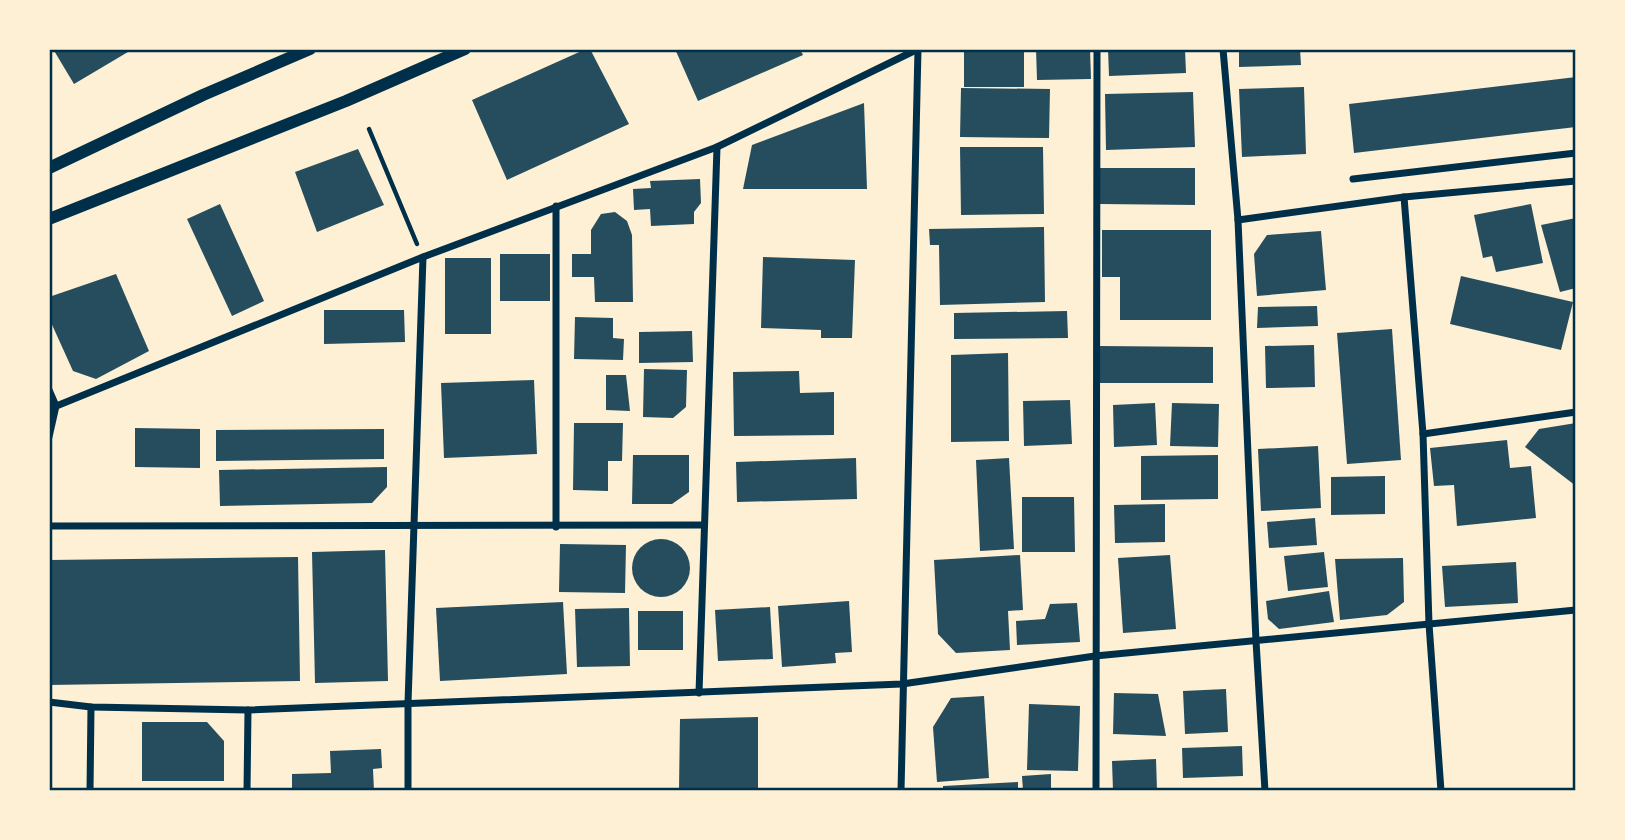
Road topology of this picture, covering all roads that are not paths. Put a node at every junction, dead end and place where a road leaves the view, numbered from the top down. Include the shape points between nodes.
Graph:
1 (310, 49) edge
2 (465, 49) edge
3 (918, 49) edge
4 (1097, 49) edge
5 (1223, 49) edge
6 (717, 147) junction
7 (1576, 153) edge
8 (49, 168) edge
9 (1353, 179) dead end
10 (1576, 181) edge
11 (1404, 197) junction
12 (556, 206) junction
13 (49, 219) edge
14 (1238, 220) junction
15 (423, 257) junction
16 (49, 390) edge
17 (52, 407) edge
18 (1576, 412) edge
19 (1423, 434) junction
20 (49, 437) edge
21 (704, 525) junction
22 (49, 526) edge
23 (414, 527) junction
24 (555, 527) junction
25 (1576, 610) edge
26 (1429, 624) junction
27 (1256, 640) junction
28 (1095, 656) junction
29 (902, 684) junction
30 (699, 693) junction
31 (49, 702) edge
32 (408, 703) junction
33 (91, 707) junction
34 (248, 710) junction
35 (90, 791) edge
36 (247, 791) edge
37 (408, 791) edge
38 (901, 791) edge
39 (1096, 791) edge
40 (1265, 791) edge
41 (1441, 791) edge

1 - 8 street
2 - 13 street
3 - 6 street
3 - 29 street
4 - 28 street
5 - 14 street
6 - 12 street
6 - 21 street
7 - 9 street
10 - 11 street
11 - 14 street
11 - 19 street
12 - 15 street
12 - 24 street
14 - 27 street
15 - 17 street
15 - 23 street
16 - 17 street
17 - 20 street
18 - 19 street
19 - 26 street
21 - 24 street
21 - 30 street
22 - 23 street
23 - 24 street
23 - 32 street
25 - 26 street
26 - 27 street
26 - 41 street
27 - 28 street
27 - 40 street
28 - 29 street
28 - 39 street
29 - 30 street
29 - 38 street
30 - 32 street
31 - 33 street
32 - 34 street
32 - 37 street
33 - 34 street
33 - 35 street
34 - 36 street

